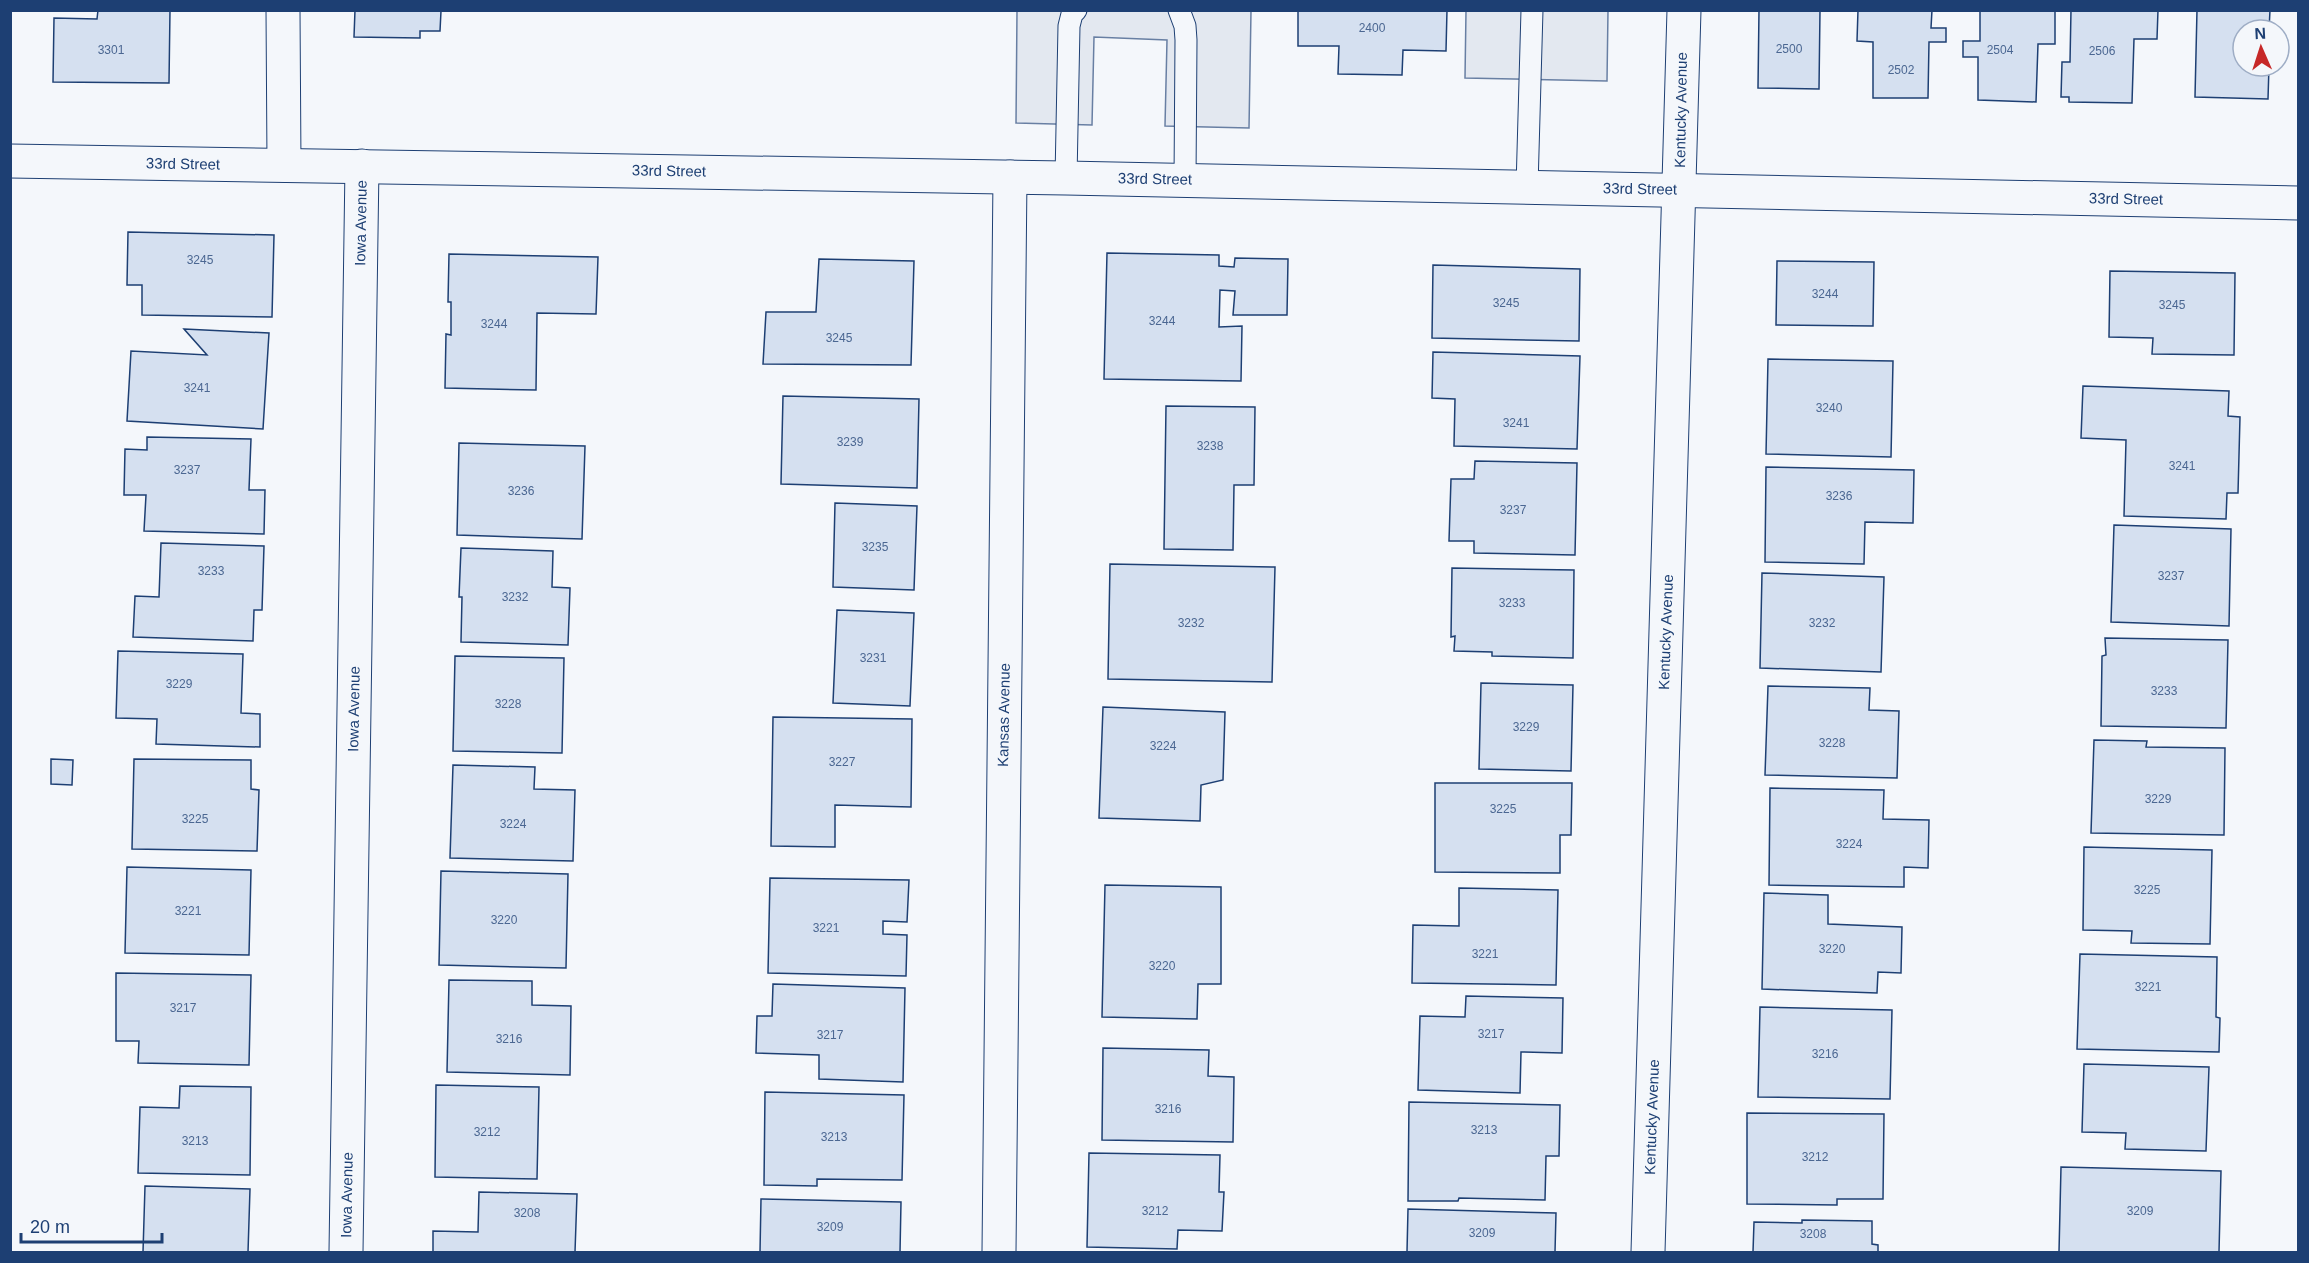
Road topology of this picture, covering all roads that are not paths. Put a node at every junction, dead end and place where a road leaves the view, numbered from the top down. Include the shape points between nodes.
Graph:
1 (283, 10) edge
2 (1076, 10) edge
3 (1179, 10) edge
4 (1532, 10) edge
5 (1684, 10) edge
6 (10, 161) edge
7 (284, 165) junction
8 (362, 166) junction
9 (1010, 177) junction
10 (1066, 178) junction
11 (1185, 180) junction
12 (1527, 187) junction
13 (1679, 190) junction
14 (2298, 203) edge
15 (346, 1252) edge
16 (999, 1252) edge
17 (1648, 1252) edge

1 - 7 street
2 - 10 lane via 1069,26
3 - 11 lane via 1186,40
4 - 12 lane
5 - 13 street, Kentucky Avenue
6 - 7 street, 33rd Street
7 - 8 street, 33rd Street
8 - 9 street, 33rd Street
8 - 15 street, Iowa Avenue
9 - 10 street, 33rd Street
9 - 16 street, Kansas Avenue
10 - 11 street, 33rd Street
11 - 12 street, 33rd Street
12 - 13 street, 33rd Street
13 - 14 street, 33rd Street
13 - 17 street, Kentucky Avenue

